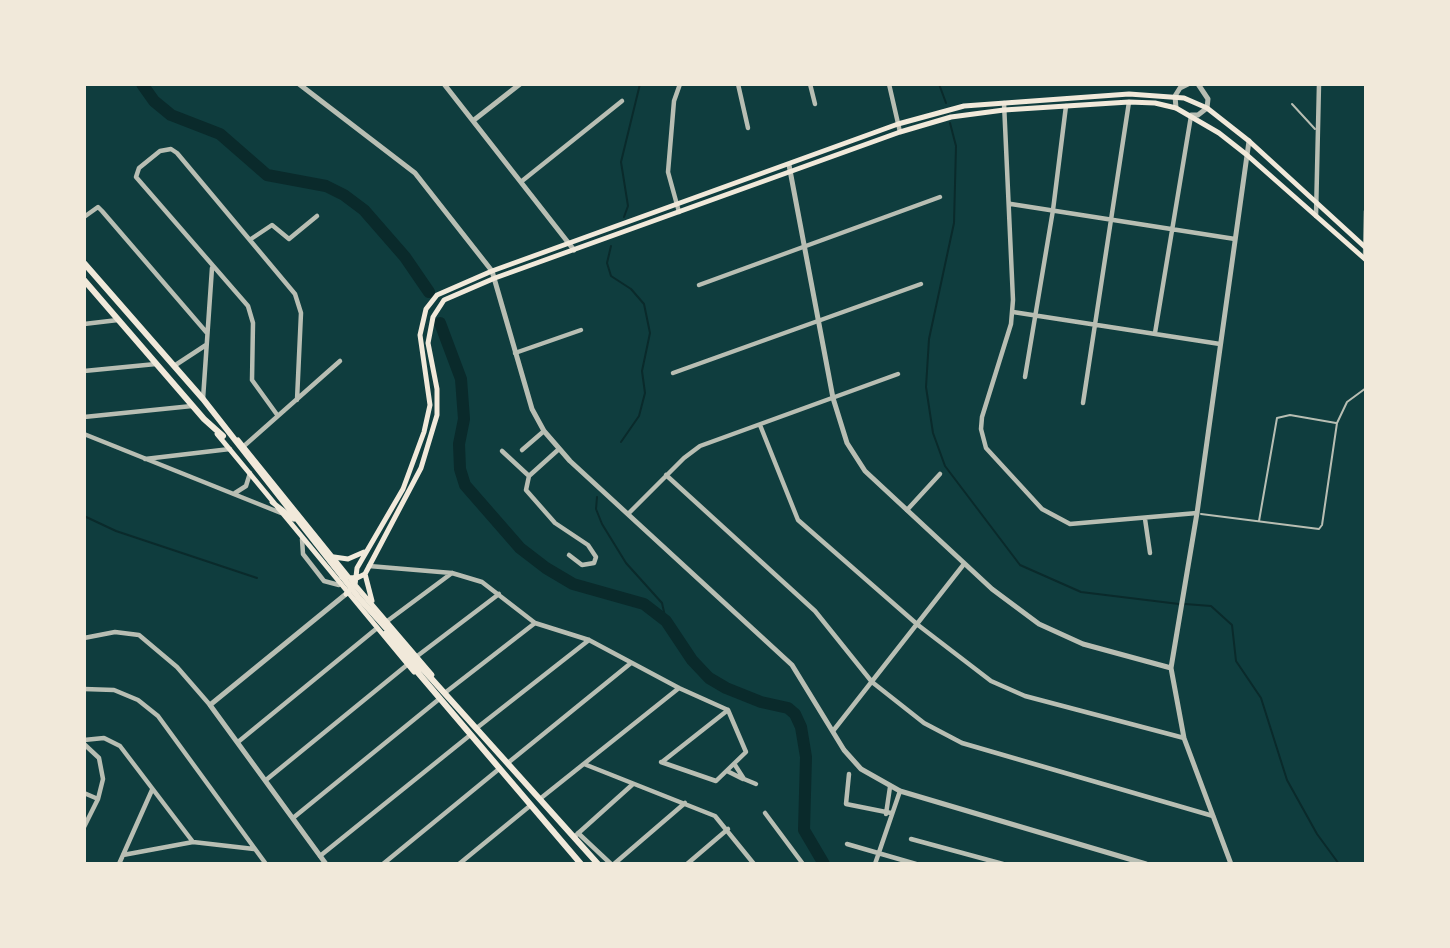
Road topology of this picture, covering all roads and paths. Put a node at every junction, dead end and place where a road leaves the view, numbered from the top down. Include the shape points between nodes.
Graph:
1 (299, 84) edge
2 (444, 84) edge
3 (520, 84) edge
4 (680, 84) edge
5 (738, 84) edge
6 (810, 84) edge
7 (889, 84) edge
8 (1189, 84) edge
9 (1198, 84) edge
10 (1319, 84) edge
11 (1175, 96) junction
12 (622, 101) dead end
13 (1129, 102) junction
14 (815, 104) dead end
15 (1292, 104) dead end
16 (1066, 106) junction
17 (1004, 107) junction
18 (1176, 108) junction
19 (1206, 108) junction
20 (1191, 115) junction
21 (474, 120) junction
22 (898, 124) junction
23 (748, 128) dead end
24 (1317, 131) junction
25 (900, 132) junction
26 (1249, 141) junction
27 (1247, 155) junction
28 (789, 164) junction
29 (791, 172) junction
30 (522, 181) junction
31 (940, 197) dead end
32 (1316, 201) junction
33 (1011, 204) junction
34 (677, 205) junction
35 (1053, 210) junction
36 (1366, 211) edge
37 (679, 212) junction
38 (317, 216) dead end
39 (1316, 216) junction
40 (84, 217) edge
41 (1112, 219) junction
42 (1170, 229) junction
43 (251, 239) junction
44 (1235, 239) junction
45 (570, 244) junction
46 (804, 247) junction
47 (1365, 247) edge
48 (574, 250) junction
49 (1365, 260) edge
50 (84, 263) edge
51 (212, 267) junction
52 (493, 274) junction
53 (84, 280) edge
54 (921, 284) dead end
55 (699, 285) dead end
56 (1013, 312) junction
57 (1035, 315) junction
58 (119, 320) junction
59 (819, 322) junction
60 (84, 324) edge
61 (1094, 324) junction
62 (581, 330) dead end
63 (207, 332) junction
64 (1155, 332) junction
65 (1220, 344) junction
66 (206, 345) junction
67 (515, 353) junction
68 (340, 362) dead end
69 (156, 364) junction
70 (174, 366) junction
71 (84, 371) edge
72 (673, 373) dead end
73 (898, 374) dead end
74 (1025, 377) dead end
75 (1366, 388) edge
76 (833, 398) junction
77 (203, 399) junction
78 (297, 400) junction
79 (1083, 403) dead end
80 (193, 406) junction
81 (213, 411) junction
82 (278, 416) junction
83 (84, 417) edge
84 (204, 419) junction
85 (1337, 423) junction
86 (760, 425) junction
87 (222, 430) junction
88 (544, 430) junction
89 (84, 434) edge
90 (244, 446) junction
91 (230, 449) junction
92 (559, 449) junction
93 (522, 450) dead end
94 (502, 451) dead end
95 (143, 459) junction
96 (251, 472) junction
97 (940, 474) dead end
98 (666, 475) junction
99 (529, 476) junction
100 (234, 493) junction
101 (272, 502) junction
102 (906, 510) junction
103 (1197, 513) junction
104 (282, 514) junction
105 (628, 514) junction
106 (1145, 519) junction
107 (1258, 523) junction
108 (367, 550) junction
109 (1150, 552) dead end
110 (331, 555) junction
111 (569, 555) dead end
112 (964, 564) junction
113 (369, 566) junction
114 (452, 573) junction
115 (365, 574) junction
116 (354, 578) junction
117 (355, 585) junction
118 (346, 594) junction
119 (499, 594) junction
120 (377, 610) junction
121 (386, 621) junction
122 (535, 623) junction
123 (918, 625) junction
124 (376, 629) junction
125 (84, 638) edge
126 (589, 640) junction
127 (416, 656) junction
128 (631, 663) junction
129 (407, 665) junction
130 (1171, 668) junction
131 (432, 675) junction
132 (422, 682) junction
133 (872, 682) junction
134 (679, 688) junction
135 (84, 689) edge
136 (446, 692) junction
137 (438, 700) junction
138 (210, 705) junction
139 (728, 710) junction
140 (473, 731) junction
141 (833, 732) junction
142 (1184, 738) junction
143 (84, 742) edge
144 (238, 742) junction
145 (509, 762) junction
146 (584, 764) junction
147 (735, 764) junction
148 (499, 769) junction
149 (727, 771) junction
150 (849, 774) dead end
151 (744, 779) junction
152 (266, 780) junction
153 (633, 784) junction
154 (757, 784) dead end
155 (890, 787) junction
156 (152, 790) junction
157 (900, 792) junction
158 (84, 793) edge
159 (541, 798) junction
160 (98, 799) junction
161 (685, 803) junction
162 (531, 805) junction
163 (765, 813) dead end
164 (888, 815) junction
165 (1214, 816) junction
166 (293, 818) junction
167 (84, 827) edge
168 (728, 829) junction
169 (576, 835) junction
170 (911, 838) dead end
171 (193, 842) junction
172 (847, 844) dead end
173 (255, 849) junction
174 (878, 853) junction
175 (123, 855) junction
176 (320, 856) junction
177 (119, 864) edge
178 (266, 864) edge
179 (326, 864) edge
180 (383, 864) edge
181 (459, 864) edge
182 (581, 864) edge
183 (598, 864) edge
184 (613, 864) edge
185 (687, 864) edge
186 (754, 864) edge
187 (803, 864) edge
188 (875, 864) edge
189 (916, 864) edge
190 (1003, 864) edge
191 (1146, 864) edge
192 (1231, 864) edge

1 - 52 street via 415,173
2 - 21 street
3 - 21 street
4 - 34 street via 674,101 668,173
5 - 23 street
6 - 14 street
7 - 22 street
8 - 9 street
8 - 11 street
9 - 19 street via 1208,99
10 - 24 street
11 - 17 main road via 1129,93
11 - 18 street
11 - 19 main road
12 - 30 street
13 - 16 main road
13 - 18 main road
13 - 41 street
15 - 24 lane
16 - 17 main road
16 - 35 street
17 - 22 main road via 948,109
17 - 25 main road
17 - 33 street
18 - 20 main road
19 - 20 street
19 - 26 main road
20 - 27 main road
20 - 42 street
21 - 30 street
22 - 25 street
22 - 28 main road
24 - 32 street
25 - 29 main road
26 - 27 street
26 - 32 main road
27 - 39 main road
27 - 44 street
28 - 29 street
28 - 34 main road
29 - 37 main road
29 - 46 street
30 - 45 street
31 - 46 street
32 - 39 street
32 - 47 main road
33 - 35 street
33 - 56 street
34 - 37 street
34 - 45 main road
35 - 41 street
35 - 57 street
36 - 47 street
37 - 48 main road
38 - 43 street via 289,239 272,225
39 - 49 main road
40 - 63 street via 98,207
41 - 42 street
41 - 61 street
42 - 44 street
42 - 64 street
43 - 51 street via 171,149 160,151 136,172 139,182
43 - 78 street via 299,302
44 - 65 street
45 - 48 street
45 - 52 main road
46 - 55 street
46 - 59 street
47 - 49 street
48 - 52 main road
50 - 70 main road
51 - 63 street
51 - 82 street via 251,312 252,380
52 - 67 street
52 - 108 main road via 446,289 426,309 419,343 429,415 409,477
52 - 113 main road via 450,295 433,317 428,344 437,415 416,482
53 - 58 main road
54 - 59 street
56 - 57 street
56 - 106 street via 982,417 986,448 1042,509 1061,521 1082,525
57 - 61 street
57 - 74 street
58 - 60 street
58 - 69 main road
59 - 72 street
59 - 76 street
61 - 64 street
61 - 79 street
62 - 67 street
63 - 66 street
64 - 65 street
65 - 103 street
66 - 70 street
66 - 77 street
67 - 88 street via 532,409
68 - 78 street
69 - 71 street
69 - 80 main road
70 - 77 main road
73 - 76 street
75 - 85 lane via 1347,402
76 - 86 street
76 - 102 street via 856,457
77 - 81 main road
78 - 82 street
80 - 83 street
80 - 84 main road
81 - 87 main road
81 - 90 main road
82 - 90 street
84 - 87 main road
84 - 91 main road
85 - 107 lane via 1290,415 1277,418
85 - 107 lane via 1319,529
86 - 98 street via 700,446
86 - 123 street via 798,520
87 - 140 main road via 357,602
88 - 92 street
88 - 93 street
89 - 95 street
90 - 110 main road
91 - 95 street
91 - 96 main road
92 - 99 street
92 - 105 street
94 - 99 street
95 - 100 street
96 - 100 street via 246,486
96 - 101 main road
97 - 102 street
98 - 105 street
98 - 133 street via 815,611
99 - 111 street via 530,496 596,557 594,563 582,565
100 - 104 street
101 - 104 main road
101 - 116 main road via 292,517 337,574
102 - 112 street
103 - 106 street
103 - 107 lane
103 - 130 street
104 - 118 main road
105 - 141 street via 792,665
106 - 109 street
108 - 110 main road via 348,559
108 - 116 main road
110 - 116 main road
112 - 123 street
112 - 130 street via 1039,624 1083,644
113 - 114 street
113 - 115 main road
114 - 119 street via 482,582
114 - 121 street
115 - 116 main road
115 - 120 main road
116 - 117 main road
117 - 118 main road
117 - 120 main road
118 - 124 main road
118 - 138 street
119 - 122 street
119 - 127 street
120 - 121 main road
121 - 127 main road
122 - 126 street
122 - 136 street
123 - 133 street
123 - 142 street via 1007,690
124 - 129 main road
124 - 144 street
125 - 138 street via 116,632 139,635 177,667
126 - 128 street
126 - 140 street
127 - 131 main road
128 - 134 street
128 - 145 street
129 - 132 main road
129 - 152 street
130 - 142 street
131 - 132 main road
131 - 136 main road
132 - 137 main road
133 - 141 street
133 - 165 street via 924,723 962,743
134 - 139 street
134 - 146 street
135 - 173 street via 114,690 138,700 158,716
136 - 140 main road
137 - 140 main road
137 - 166 street
138 - 144 street
139 - 147 street via 746,752
139 - 149 street via 661,762 716,781
140 - 145 main road
140 - 148 main road
140 - 176 street
141 - 155 street via 855,764
142 - 165 street
143 - 156 street via 104,738 120,746
143 - 160 street via 102,768
144 - 152 street
145 - 159 main road
146 - 153 street
146 - 159 street
147 - 149 street
147 - 151 street
148 - 162 main road
148 - 180 street
149 - 151 street
150 - 164 street via 846,804
151 - 154 street
152 - 166 street
153 - 161 street
153 - 169 street
155 - 157 street
155 - 164 street
156 - 171 street
156 - 175 street
157 - 164 street
157 - 191 street
158 - 160 street
159 - 169 main road
160 - 167 street
161 - 168 street via 715,816
161 - 184 street
162 - 181 street
162 - 182 main road
163 - 187 street
164 - 174 street
165 - 192 street
166 - 176 street
168 - 185 street
168 - 186 street
169 - 183 main road
169 - 184 street
170 - 190 street
171 - 173 street
171 - 175 street
172 - 174 street
173 - 178 street
174 - 188 street
174 - 189 street
175 - 177 street
176 - 179 street

